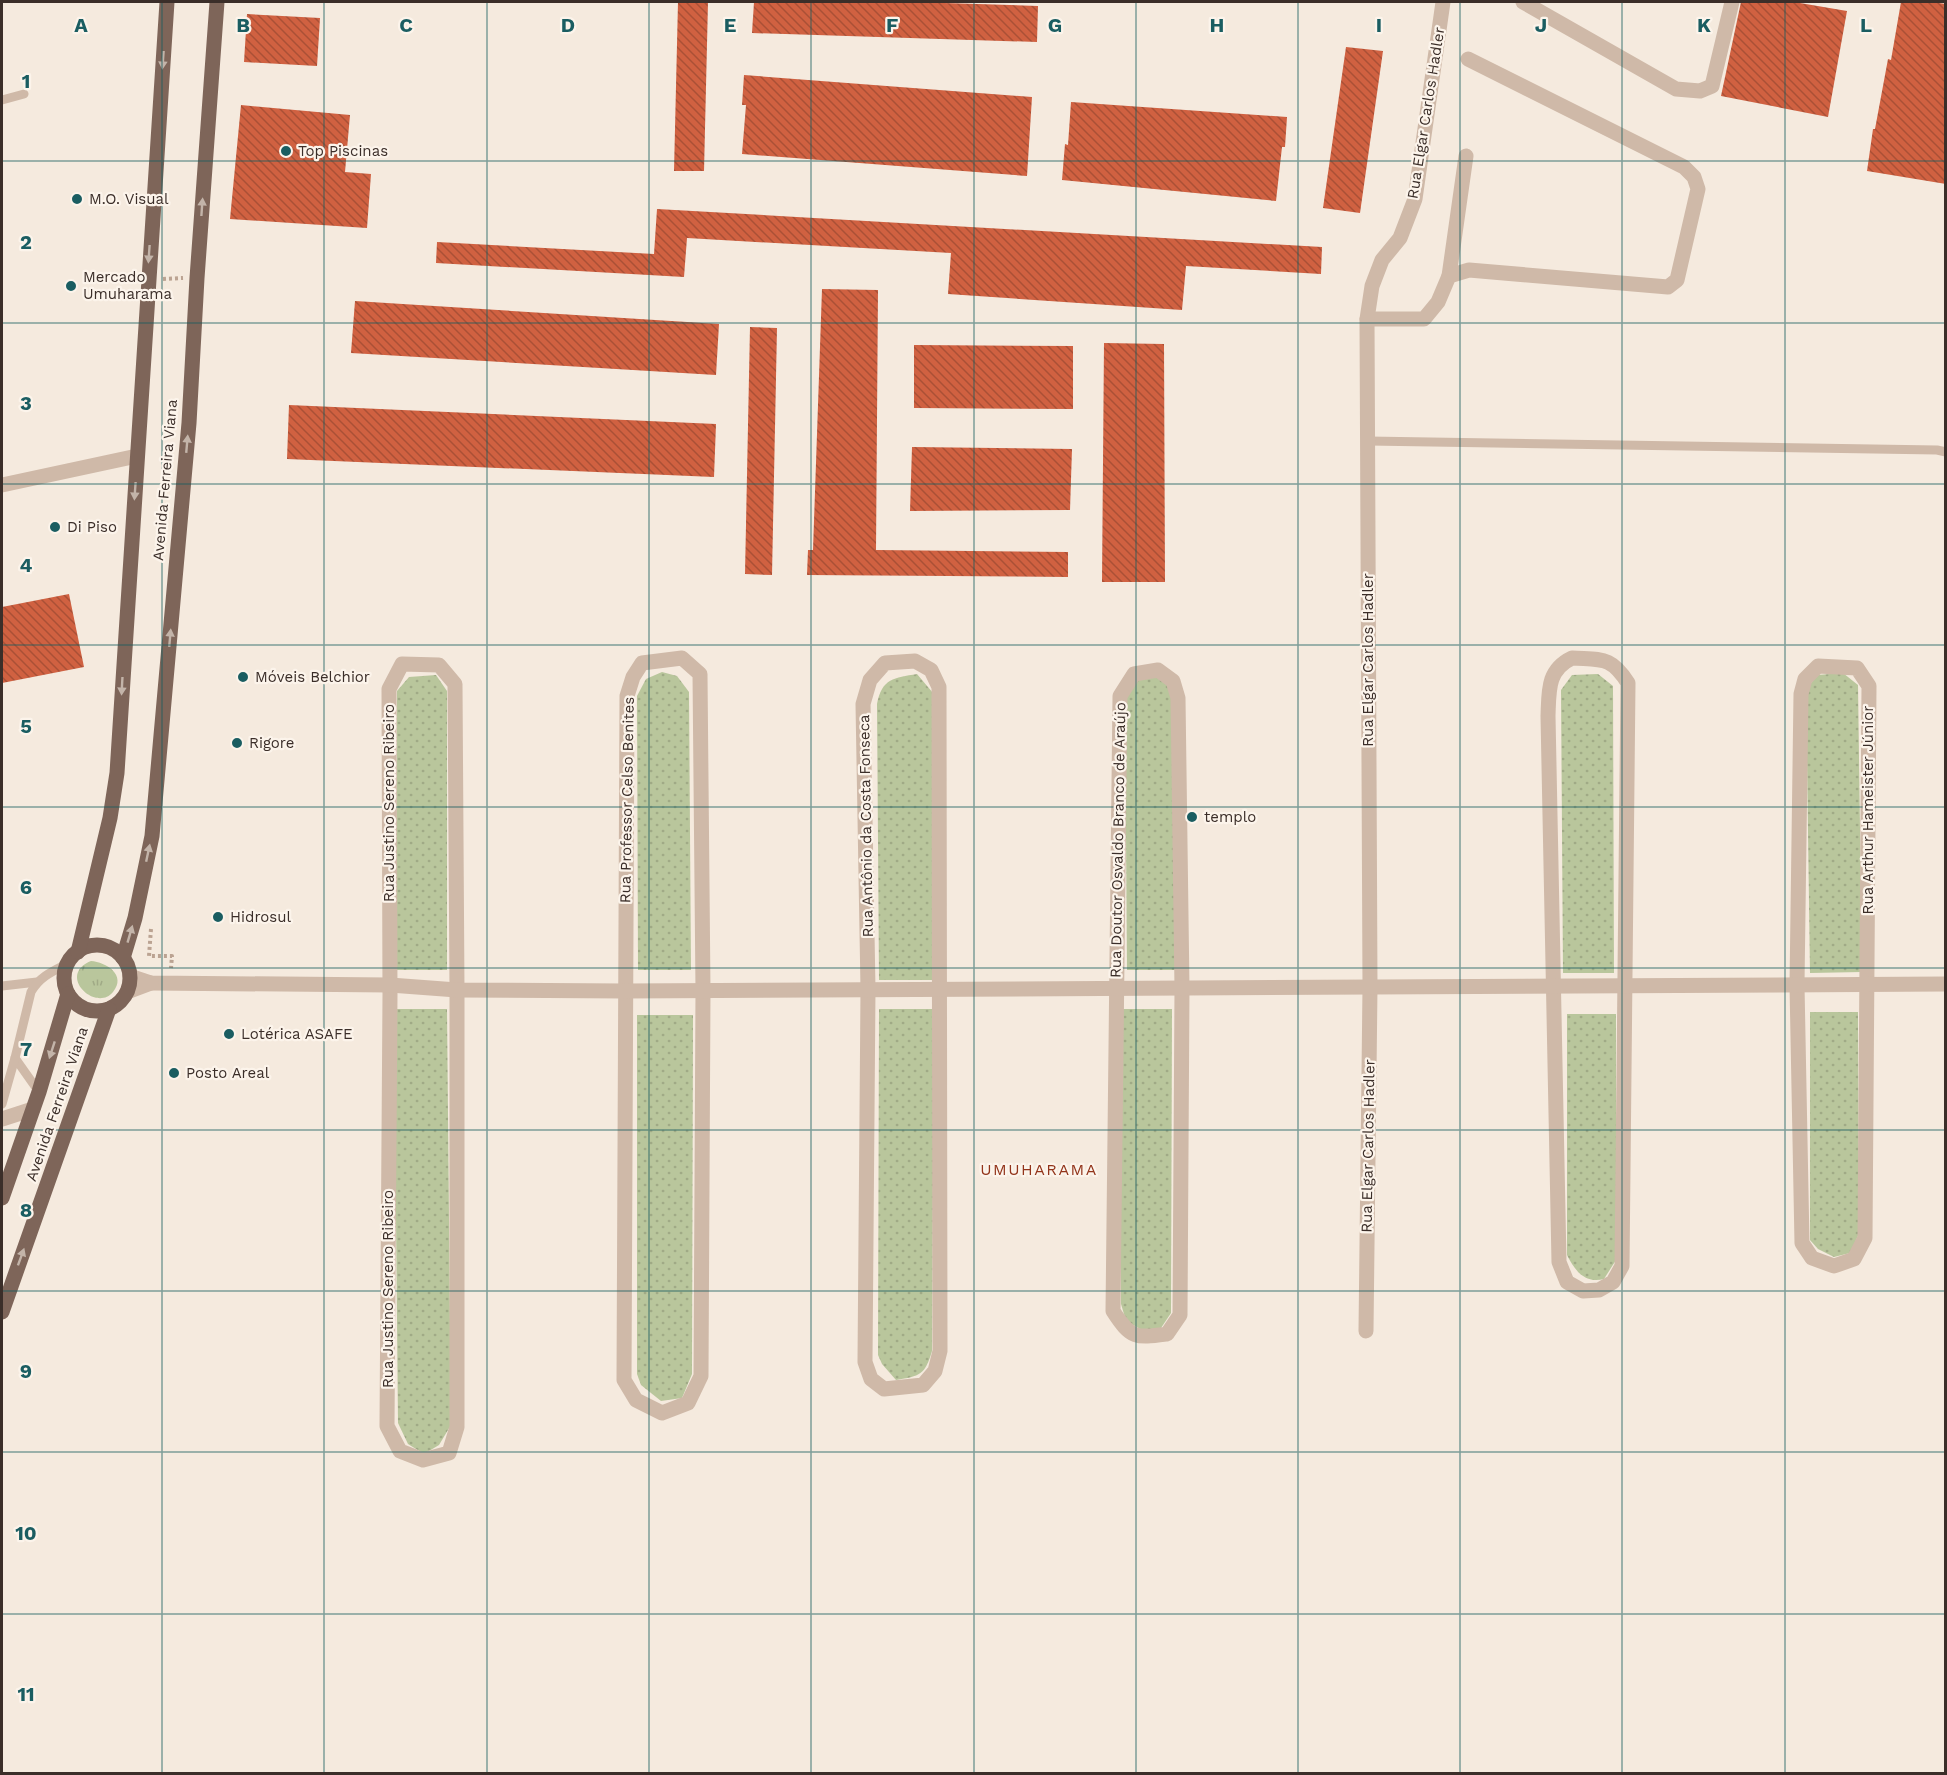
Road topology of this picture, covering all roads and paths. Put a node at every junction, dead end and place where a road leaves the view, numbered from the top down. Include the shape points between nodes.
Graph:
1 (167, 2) edge
2 (217, 2) edge
3 (1443, 2) edge
4 (1523, 2) edge
5 (1732, 2) edge
6 (1468, 59) dead end
7 (24, 94) dead end
8 (2, 100) edge
9 (1466, 156) dead end
10 (1449, 276) junction
11 (197, 278) junction
12 (148, 280) junction
13 (1367, 319) junction
14 (1368, 441) junction
15 (1946, 452) edge
16 (137, 456) junction
17 (2, 486) edge
18 (152, 921) dead end
19 (78, 951) junction
20 (172, 956) dead end
21 (123, 958) junction
22 (67, 964) junction
23 (130, 976) junction
24 (37, 982) junction
25 (151, 983) junction
26 (1867, 984) junction
27 (1946, 984) edge
28 (390, 985) junction
29 (1797, 985) junction
30 (2, 986) edge
31 (1554, 986) junction
32 (1625, 986) junction
33 (1370, 987) junction
34 (1115, 988) junction
35 (1182, 988) junction
36 (868, 989) junction
37 (938, 989) junction
38 (457, 990) junction
39 (703, 990) junction
40 (626, 991) junction
41 (127, 992) junction
42 (68, 994) junction
43 (109, 1009) junction
44 (15, 1058) junction
45 (39, 1092) junction
46 (2, 1104) edge
47 (33, 1109) junction
48 (2, 1119) edge
49 (2, 1198) edge
50 (2, 1312) edge
51 (1366, 1331) dead end

1 -> 12 main road, Avenida Ferreira Viana
11 -> 2 main road, Avenida Ferreira Viana
3 - 13 street, Rua Elgar Carlos Hadler via 1415,199 1400,238 1382,260 1372,286
4 - 5 street via 1676,89 1700,91 1712,86
6 - 10 street via 1684,167 1694,177 1698,189 1677,279 1668,287 1469,270
7 - 8 lane
9 - 10 street
10 - 13 street via 1438,302 1424,319
11 - 12 path
21 -> 11 main road, Avenida Ferreira Viana via 152,836 189,423
12 - 16 main road, Avenida Ferreira Viana
13 - 14 street, Rua Elgar Carlos Hadler
14 - 15 lane
14 - 33 street, Rua Elgar Carlos Hadler
16 - 17 street
16 -> 19 main road, Avenida Ferreira Viana via 117,773
18 - 20 path via 149,956
19 - 21 main road via 107,946
19 - 22 main road
21 - 23 main road
22 - 24 lane
22 - 42 main road via 64,979
23 - 25 street
23 - 41 main road
24 - 30 lane
24 - 44 lane via 29,997
25 - 28 street
25 - 41 street
26 - 27 street
26 - 29 street
26 - 29 street, Rua Arthur Hameister Júnior via 1865,1238 1854,1259 1834,1266 1812,1258 1802,1243
26 - 29 street, Rua Arthur Hameister Júnior via 1869,686 1857,668 1818,666 1805,679 1801,694
28 - 38 street
28 - 38 street, Rua Justino Sereno Ribeiro via 389,689 402,664 439,665 455,684
28 - 38 street, Rua Justino Sereno Ribeiro via 387,1426 400,1451 423,1460 449,1453 457,1427
29 - 32 street
31 - 32 street
31 - 32 street via 1559,1262 1567,1282 1583,1291 1599,1290 1613,1282 1622,1266
31 - 32 street via 1550,683 1561,664 1572,658 1605,660 1618,668 1628,683
31 - 33 street
33 - 35 street
33 - 51 street, Rua Elgar Carlos Hadler
34 - 35 street
34 - 35 street, Rua Doutor Osvaldo Branco de Araújo via 1119,696 1134,674 1158,670 1173,681 1178,698
34 - 35 street, Rua Doutor Osvaldo Branco de Araújo via 1113,1311 1123,1327 1140,1337 1167,1334 1180,1315
34 - 37 street
36 - 37 street
36 - 37 street, Rua Antônio da Costa Fonseca via 863,704 870,680 885,663 915,661 931,670 939,687
36 - 37 street, Rua Antônio da Costa Fonseca via 865,1362 871,1379 884,1389 923,1385 935,1371 940,1351
36 - 39 street
38 - 40 street
39 - 40 street
39 - 40 street, Rua Professor Celso Benites via 700,674 682,658 642,663 627,696
39 - 40 street, Rua Professor Celso Benites via 700,1376 688,1403 662,1413 636,1400 624,1380
41 - 43 main road
42 - 43 main road via 81,1007
42 -> 45 main road, Avenida Ferreira Viana
50 -> 43 main road, Avenida Ferreira Viana
44 - 45 lane
44 - 46 lane
45 - 47 main road, Avenida Ferreira Viana
47 - 48 street
47 - 49 main road, Avenida Ferreira Viana

